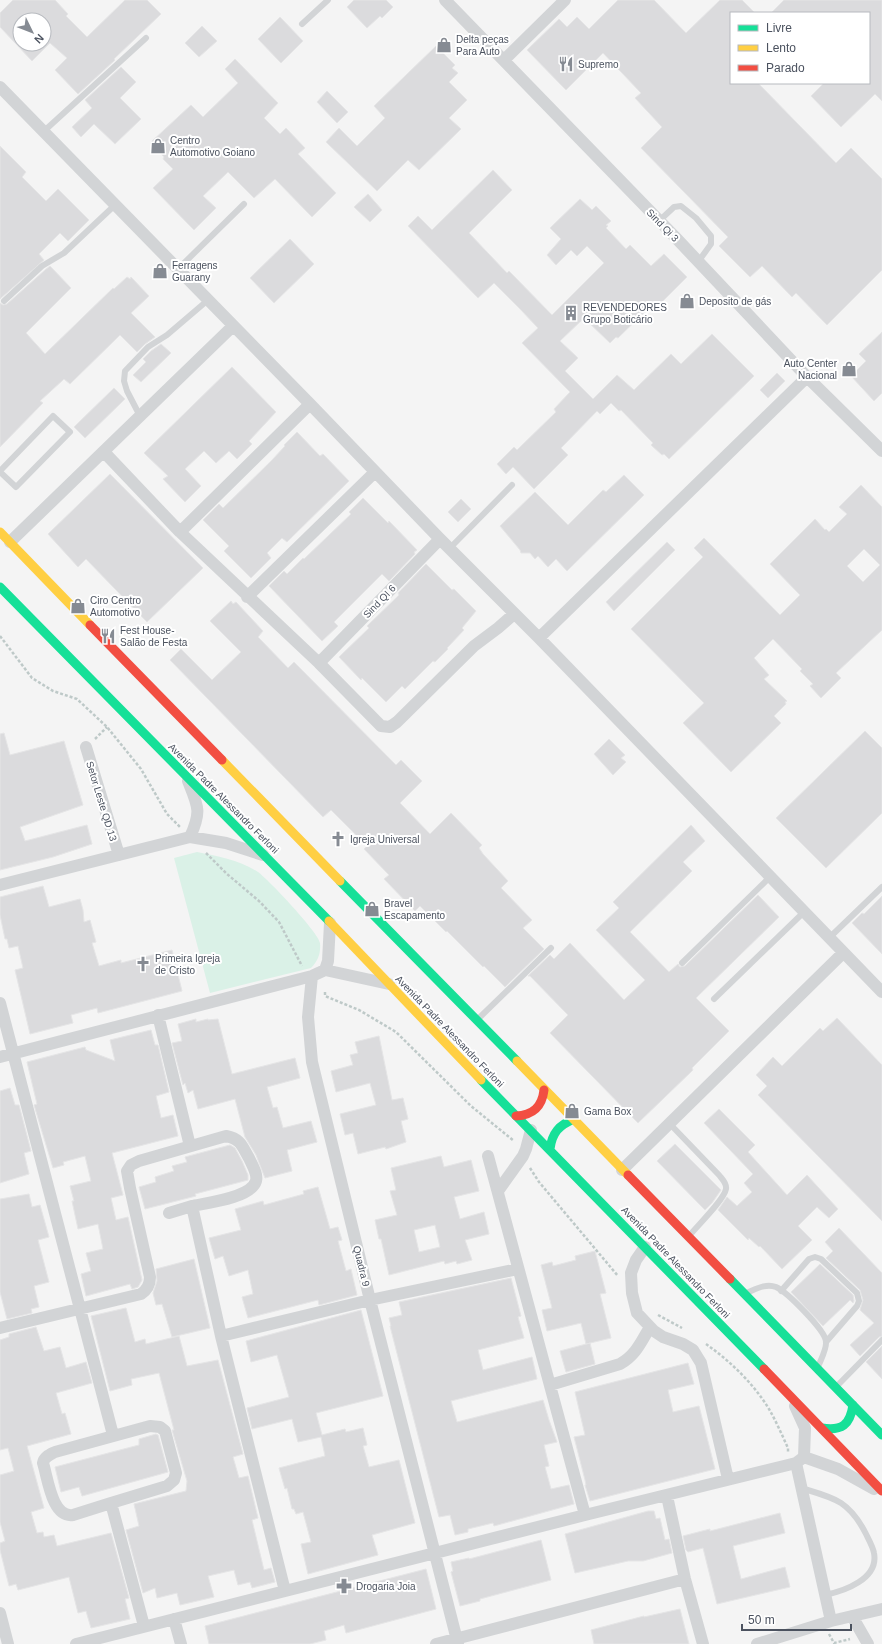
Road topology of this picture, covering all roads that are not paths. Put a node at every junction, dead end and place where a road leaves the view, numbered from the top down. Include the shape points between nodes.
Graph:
1 (328, 0) edge
2 (445, 0) edge
3 (565, 0) edge
4 (302, 24) dead end
5 (146, 38) dead end
6 (504, 60) junction
7 (0, 88) edge
8 (43, 132) junction
9 (244, 204) dead end
10 (115, 205) junction
11 (659, 221) junction
12 (698, 262) junction
13 (178, 269) junction
14 (208, 300) junction
15 (4, 301) dead end
16 (233, 326) junction
17 (807, 376) junction
18 (310, 404) junction
19 (140, 416) junction
20 (882, 451) edge
21 (104, 452) junction
22 (0, 471) edge
23 (375, 472) junction
24 (6, 478) junction
25 (0, 483) edge
26 (512, 485) dead end
27 (0, 532) edge
28 (180, 532) junction
29 (440, 539) junction
30 (10, 542) junction
31 (450, 549) junction
32 (0, 587) edge
33 (247, 597) junction
34 (514, 614) junction
35 (539, 638) junction
36 (319, 663) junction
37 (86, 747) road end
38 (187, 778) junction
39 (190, 837) junction
40 (119, 855) junction
41 (266, 856) junction
42 (770, 877) junction
43 (0, 885) edge
44 (882, 887) edge
45 (804, 912) junction
46 (330, 923) junction
47 (829, 938) junction
48 (551, 948) dead end
49 (843, 953) junction
50 (682, 963) dead end
51 (325, 970) junction
52 (312, 976) junction
53 (389, 984) junction
54 (882, 992) edge
55 (714, 999) dead end
56 (0, 1003) edge
57 (158, 1015) junction
58 (476, 1021) junction
59 (12, 1054) junction
60 (0, 1057) edge
61 (544, 1090) junction
62 (516, 1116) junction
63 (574, 1119) junction
64 (670, 1123) junction
65 (530, 1130) junction
66 (190, 1146) junction
67 (550, 1149) junction
68 (488, 1156) dead end
69 (622, 1170) junction
70 (498, 1191) junction
71 (192, 1206) junction
72 (169, 1213) dead end
73 (688, 1237) junction
74 (645, 1247) junction
75 (518, 1269) junction
76 (781, 1291) junction
77 (744, 1294) junction
78 (370, 1300) junction
79 (79, 1308) junction
80 (650, 1327) junction
81 (0, 1328) edge
82 (221, 1336) junction
83 (882, 1340) edge
84 (826, 1342) junction
85 (817, 1368) junction
86 (550, 1385) junction
87 (835, 1387) junction
88 (791, 1396) junction
89 (852, 1405) junction
90 (822, 1428) junction
91 (112, 1435) junction
92 (882, 1435) edge
93 (796, 1462) junction
94 (728, 1479) junction
95 (801, 1488) junction
96 (882, 1492) edge
97 (667, 1496) junction
98 (111, 1503) junction
99 (585, 1515) junction
100 (435, 1553) junction
101 (685, 1580) junction
102 (285, 1591) junction
103 (825, 1595) junction
104 (882, 1609) edge
105 (0, 1613) edge
106 (852, 1616) junction
107 (174, 1619) junction
108 (827, 1623) junction
109 (144, 1626) junction
110 (866, 1640) edge
111 (457, 1641) edge
112 (765, 1643) edge
113 (8, 1644) edge
114 (76, 1644) edge
115 (181, 1644) edge
116 (436, 1644) edge
117 (703, 1644) edge

1 - 4 lane
2 - 6 street, Sind Qi 3
3 - 6 street
5 - 8 lane
6 - 11 street, Sind Qi 3
7 - 8 street
8 - 10 street
9 - 13 lane
10 - 13 street
10 - 15 lane via 64,253 42,266
11 - 12 street, Sind Qi 3
11 - 12 lane via 674,207 681,206 696,218 711,236 710,244
12 - 17 street, Sind Qi 3
13 - 14 street
14 - 16 street
14 - 19 lane via 167,335 148,347 125,372 127,391
16 - 18 street
16 - 19 street
17 - 20 street, Sind Qi 3
17 - 35 street
18 - 23 street
18 - 28 street
19 - 21 street
21 - 28 street
21 - 30 street
22 - 24 lane
22 - 24 lane via 54,416 70,432 16,487
23 - 29 street
23 - 33 street
24 - 25 lane
26 - 31 lane
27 - 30 main road
28 - 33 street
29 - 31 street
29 - 36 street, Sind QI 6
30 - 58 main road
31 - 34 street
32 - 38 main road, Avenida Padre Alessandro Ferloni
33 - 36 street
34 - 35 street
34 - 36 street via 474,646 390,727 381,726
35 - 42 street
37 - 40 street, Setor Leste QD 13
38 - 39 street via 196,801 198,815
38 - 41 main road, Avenida Padre Alessandro Ferloni
39 - 40 street
39 - 41 street via 226,843
40 - 43 street
41 - 46 main road, Avenida Padre Alessandro Ferloni
42 - 45 street
42 - 50 lane
44 - 47 lane
45 - 47 street
45 - 55 lane
46 - 51 street via 328,961
46 - 53 main road, Avenida Padre Alessandro Ferloni
47 - 49 street
48 - 58 lane
49 - 54 street
49 - 64 street
51 - 52 street
51 - 53 street
52 - 57 street
52 - 78 street, Quadra 9 via 308,1017 312,1062
53 - 62 main road, Avenida Padre Alessandro Ferloni
56 - 59 street
57 - 59 street
57 - 66 street
58 - 61 main road
59 - 60 street
59 - 79 street
61 - 62 main road via 537,1108 529,1115
61 - 63 main road
62 - 65 main road, Avenida Padre Alessandro Ferloni
63 - 67 main road via 557,1128 552,1136
63 - 69 main road
64 - 69 street
64 - 73 lane via 719,1175 726,1187 718,1203
65 - 67 main road, Avenida Padre Alessandro Ferloni
65 - 70 street via 523,1156
66 - 71 street via 226,1136 235,1138 241,1143 256,1174 256,1182 239,1196
66 - 79 street via 139,1161 131,1165 128,1171 150,1277 145,1292
67 - 74 main road, Avenida Padre Alessandro Ferloni
68 - 70 street
69 - 73 main road
70 - 75 street
71 - 72 street
71 - 82 street
73 - 77 main road
74 - 80 street via 631,1273 632,1293 637,1313
74 - 88 main road, Avenida Padre Alessandro Ferloni
75 - 78 street
75 - 86 street
76 - 77 lane via 765,1285
76 - 84 lane via 818,1325
76 - 84 lane via 809,1259 815,1257 857,1294 857,1306
77 - 85 main road
78 - 82 street
78 - 100 street, Quadra 9
79 - 81 street
79 - 91 street
80 - 86 street via 634,1354 620,1364
80 - 94 street via 662,1337 693,1350 701,1364
82 - 102 street
83 - 87 lane
84 - 85 lane
85 - 87 main road
86 - 99 street
87 - 89 main road
88 - 90 main road, Avenida Padre Alessandro Ferloni
88 - 93 street via 805,1428
89 - 90 main road via 852,1415 843,1426 838,1429
89 - 92 main road
90 - 96 main road, Avenida Padre Alessandro Ferloni
91 - 98 street via 160,1426 165,1431 176,1473 174,1480 167,1486
91 - 98 street via 55,1452 46,1456 43,1464 55,1504 67,1516
93 - 94 street
93 - 95 street
93 - 96 street via 838,1469
94 - 97 street
95 - 103 street
95 - 103 lane via 840,1502 848,1508 859,1521 875,1555 873,1568 855,1585
97 - 99 street
97 - 101 street
98 - 109 street
99 - 100 street
100 - 102 street
100 - 111 street, Quadra 9
101 - 111 street
101 - 117 street
102 - 107 street
103 - 108 street
104 - 106 street
105 - 113 street
106 - 108 street
106 - 110 street
107 - 109 street
107 - 115 street
108 - 112 street
109 - 114 street
111 - 116 street

